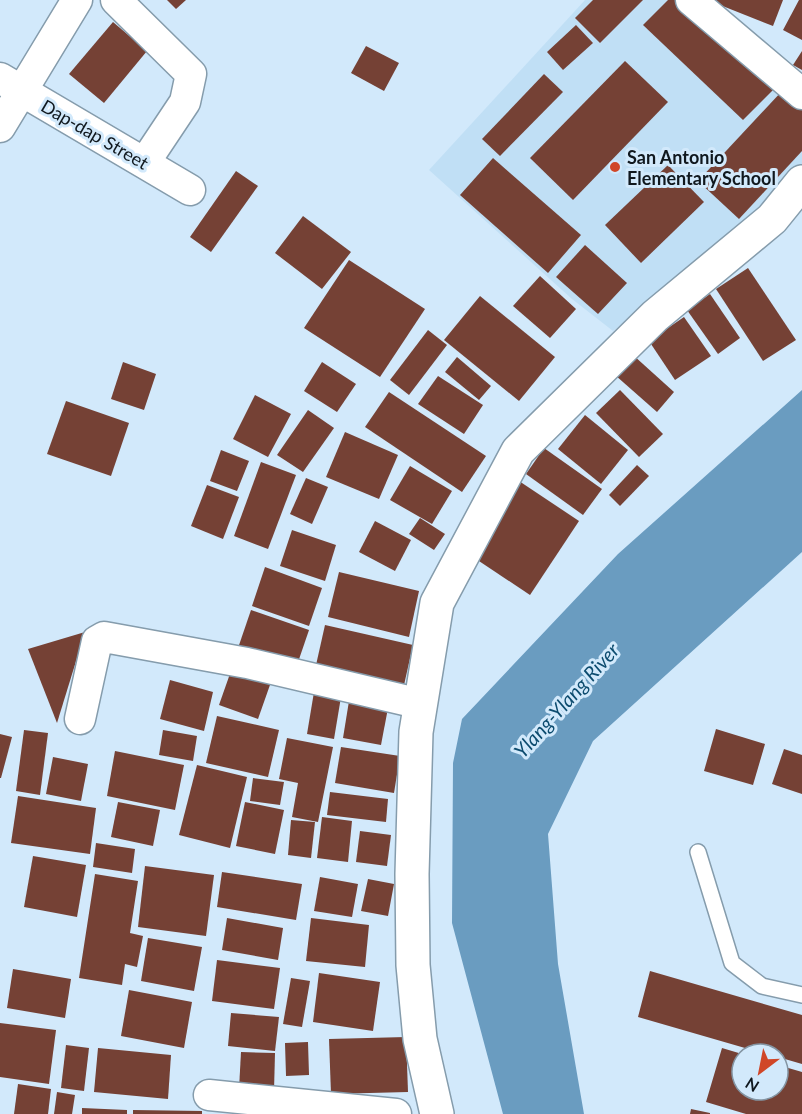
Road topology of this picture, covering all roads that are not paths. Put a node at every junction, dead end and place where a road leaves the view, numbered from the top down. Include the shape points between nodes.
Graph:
1 (77, 0) edge
2 (116, 0) edge
3 (691, 0) edge
4 (10, 85) edge
5 (802, 94) edge
6 (0, 127) edge
7 (145, 162) junction
8 (802, 182) edge
9 (190, 190) dead end
10 (421, 704) junction
11 (80, 719) dead end
12 (698, 852) dead end
13 (802, 995) edge
14 (209, 1095) dead end
15 (396, 1114) edge
16 (437, 1114) edge

1 - 4 street
2 - 7 street via 191,74 184,102
3 - 5 street
4 - 6 street
4 - 7 street, Dap-dap Street
7 - 9 street, Dap-dap Street
8 - 10 street via 772,219 655,316 518,452 437,603
10 - 11 street via 247,663 104,637 97,641
10 - 16 street via 416,732 413,965 420,1039
12 - 13 lane via 732,963 762,986
14 - 15 street

